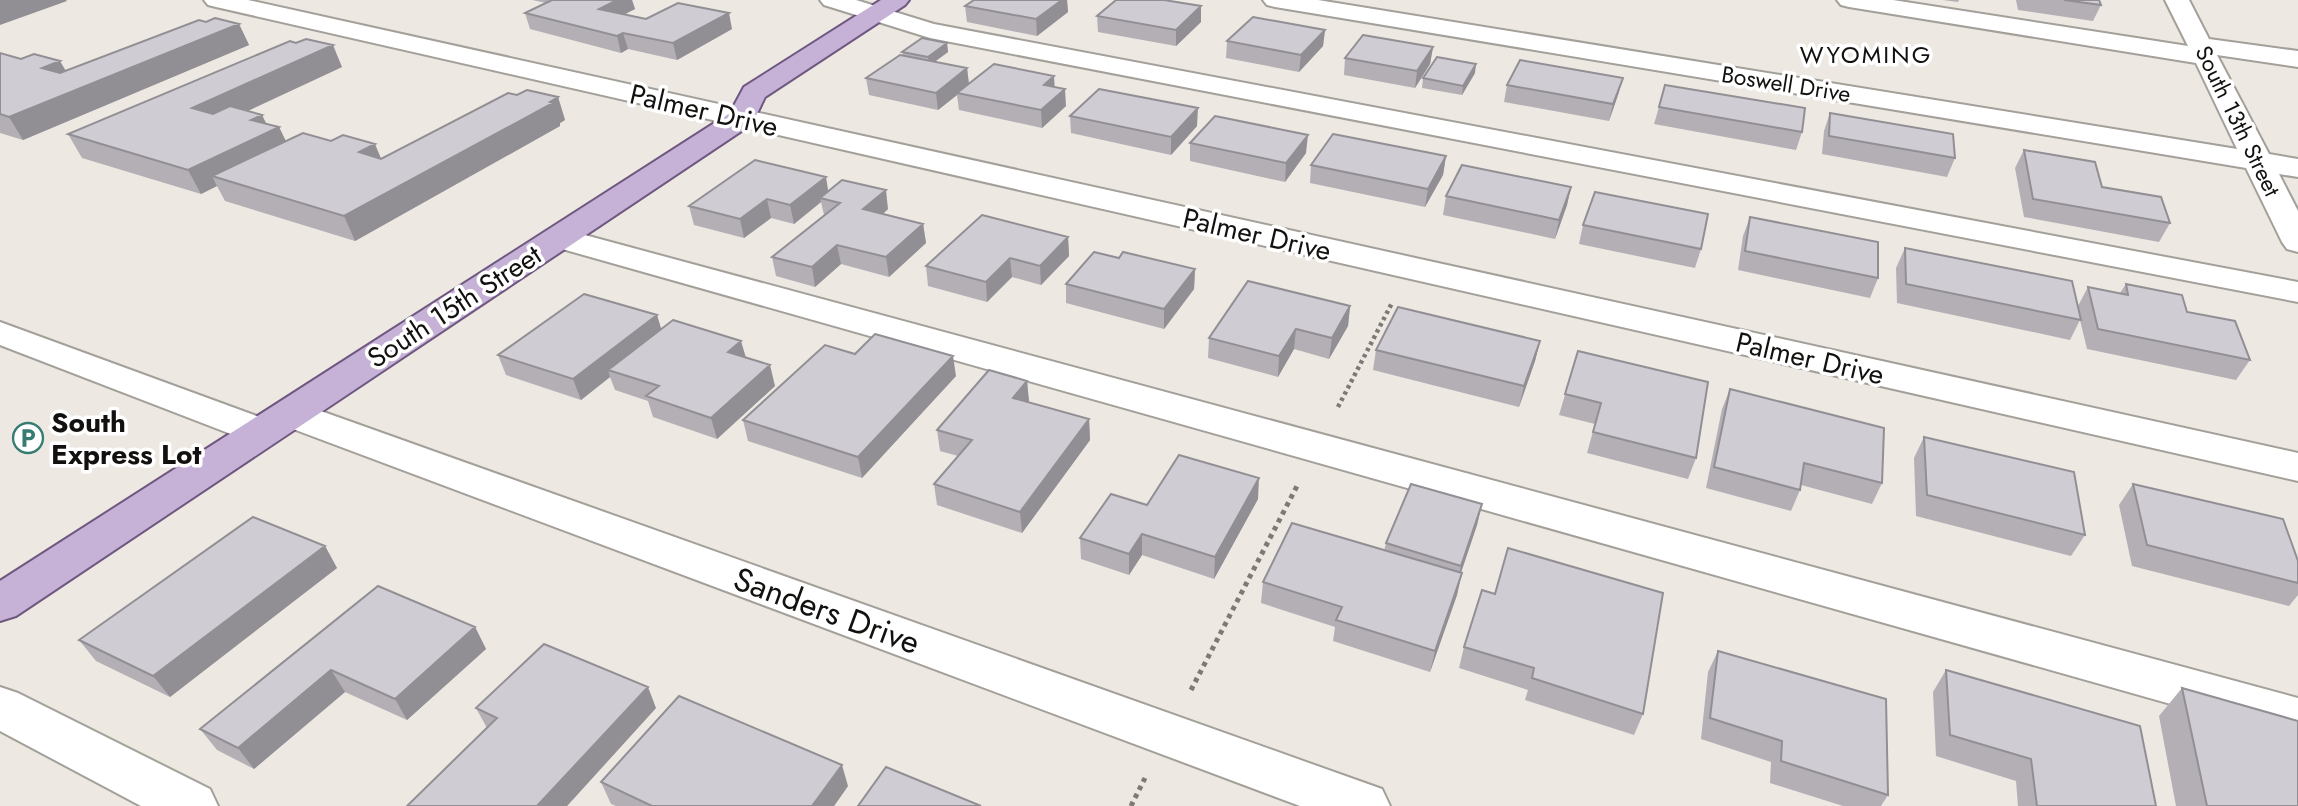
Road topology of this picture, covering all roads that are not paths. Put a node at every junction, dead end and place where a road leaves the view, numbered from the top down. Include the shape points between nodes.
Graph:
1 (216, 0) edge
2 (832, 0) edge
3 (1275, 0) edge
4 (1849, 0) edge
5 (2178, 0) edge
6 (886, 7) edge
7 (2203, 51) junction
8 (2298, 59) edge
9 (742, 118) junction
10 (2258, 162) junction
11 (2298, 169) edge
12 (559, 238) junction
13 (2298, 242) edge
14 (2298, 292) edge
15 (0, 333) edge
16 (276, 423) junction
17 (2298, 467) edge
18 (0, 604) edge
19 (0, 707) edge
20 (2298, 719) edge
21 (191, 806) edge
22 (1363, 806) edge

1 - 9 street, Palmer Drive
2 - 6 street
3 - 10 street, Boswell Drive
4 - 7 street
5 - 7 street, South 13th Street
6 - 9 main road, South 15th Street via 753,93
6 - 14 street via 930,31
7 - 8 street
7 - 10 street, South 13th Street
9 - 12 main road, South 15th Street
9 - 17 street, Palmer Drive
10 - 11 street, Boswell Drive
10 - 13 street, South 13th Street
12 - 16 main road, South 15th Street
12 - 20 street
15 - 16 street, Sanders Drive
16 - 18 main road, South 15th Street
16 - 22 street, Sanders Drive
19 - 21 street

